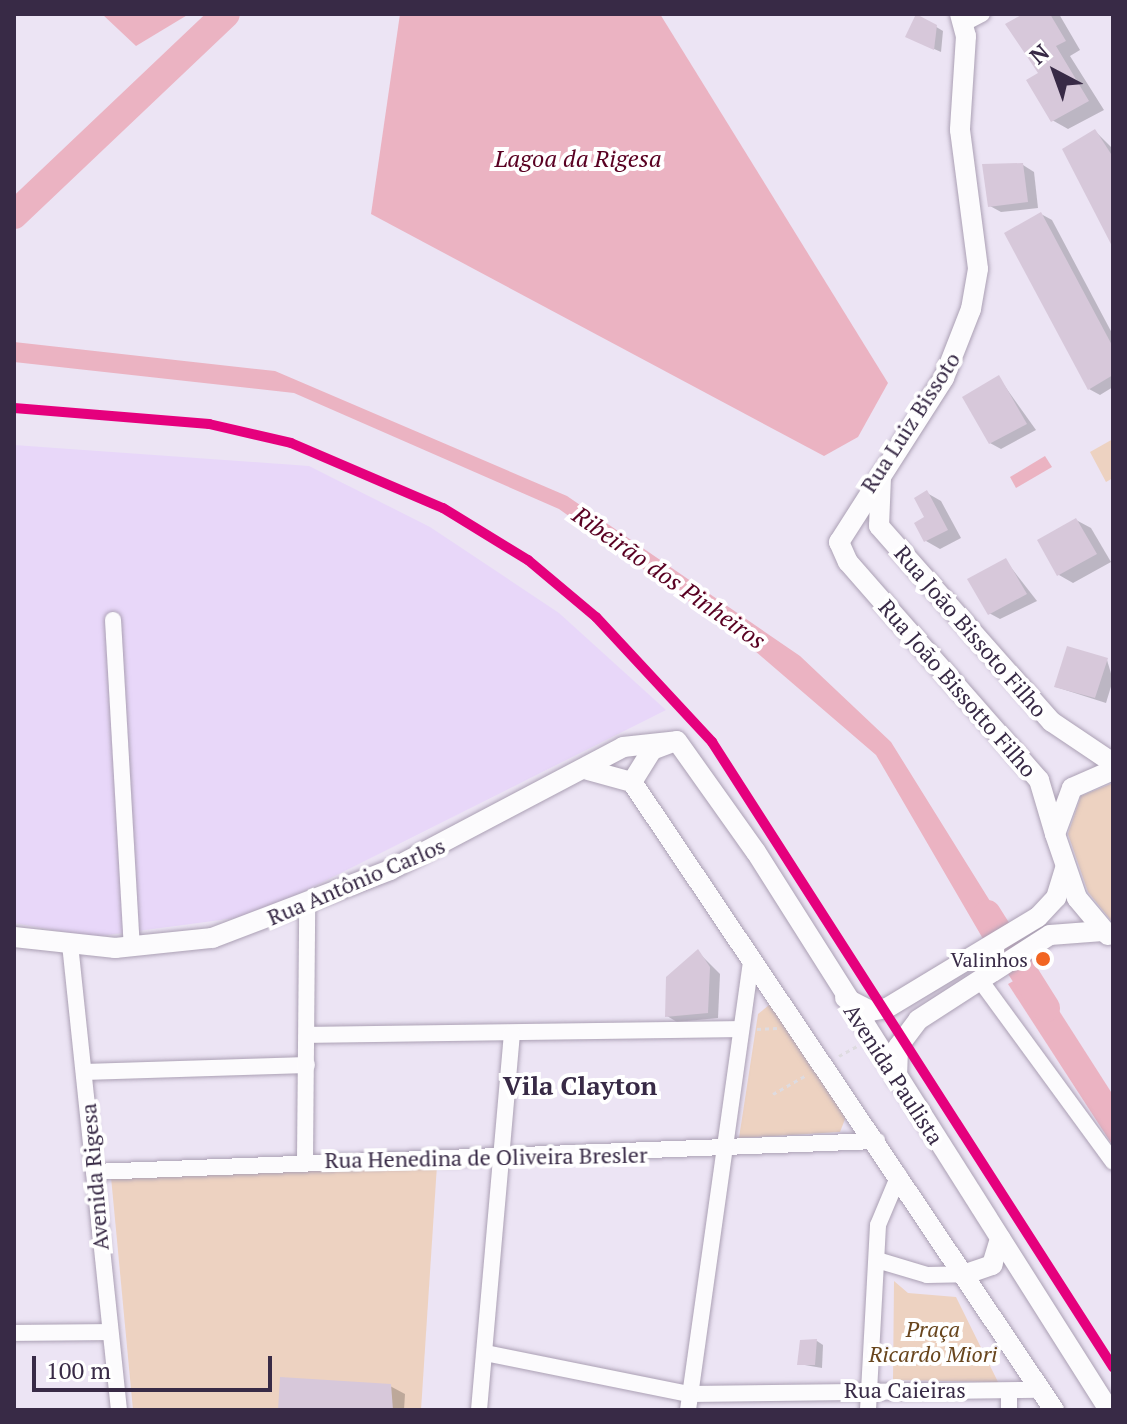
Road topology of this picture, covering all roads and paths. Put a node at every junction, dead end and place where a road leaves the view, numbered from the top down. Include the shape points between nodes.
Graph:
1 (969, 17) edge
2 (882, 469) junction
3 (879, 526) junction
4 (841, 552) junction
5 (113, 620) dead end
6 (677, 741) junction
7 (1113, 763) edge
8 (588, 770) junction
9 (1113, 770) edge
10 (632, 782) junction
11 (1055, 834) junction
12 (1065, 868) junction
13 (307, 907) junction
14 (1108, 935) edge
15 (14, 937) edge
16 (70, 944) junction
17 (132, 947) junction
18 (751, 964) junction
19 (983, 978) junction
20 (844, 998) junction
21 (802, 1028) junction
22 (737, 1029) junction
23 (512, 1033) junction
24 (309, 1035) junction
25 (307, 1065) junction
26 (84, 1072) junction
27 (897, 1078) junction
28 (877, 1141) junction
29 (723, 1150) junction
30 (305, 1160) junction
31 (498, 1161) junction
32 (1113, 1162) edge
33 (94, 1172) junction
34 (899, 1175) junction
35 (1000, 1238) junction
36 (877, 1260) junction
37 (966, 1274) junction
38 (108, 1332) junction
39 (14, 1333) edge
40 (485, 1353) junction
41 (870, 1388) junction
42 (1041, 1390) junction
43 (1009, 1391) junction
44 (689, 1402) edge
45 (119, 1410) edge
46 (479, 1410) edge
47 (868, 1410) edge
48 (1009, 1410) edge
49 (1054, 1410) edge
50 (1109, 1410) edge

1 - 2 main road, Rua Luiz Bissoto via 960,130 976,282 958,352
2 - 3 main road, Rua João Bissoto Filho
2 - 4 main road, Rua Luiz Bissoto via 848,519
3 - 4 main road via 862,528
3 - 7 main road, Rua João Bissoto Filho via 1052,722
4 - 11 main road, Rua João Bissotto Filho via 1039,780
5 - 17 street
6 - 8 main road, Rua Antônio Carlos via 640,740
6 - 10 main road via 652,750
6 - 20 main road, Avenida Paulista via 691,752
8 - 10 main road
8 - 13 main road, Rua Antônio Carlos
9 - 11 main road via 1072,788
10 - 18 main road
11 - 12 main road
12 - 14 main road
12 - 20 main road via 1056,898 1038,917 887,1008 871,1011
13 - 17 main road, Rua Antônio Carlos via 212,938
13 - 24 street
14 - 19 main road via 1050,935
15 - 16 main road, Rua Antônio Carlos
16 - 17 main road, Rua Antônio Carlos
16 - 26 street, Avenida Rigesa
18 - 21 main road
18 - 22 street
19 - 27 main road via 903,1034
19 - 32 street
20 - 27 main road, Avenida Paulista
21 - 22 path
21 - 28 main road
22 - 23 street
22 - 29 street
23 - 24 street
23 - 31 street
24 - 25 street
25 - 26 street
25 - 30 street
26 - 33 street, Avenida Rigesa
27 - 35 main road, Avenida Paulista
28 - 29 street, Rua Henedina de Oliveira Bresler
28 - 34 main road
29 - 31 street, Rua Henedina de Oliveira Bresler
29 - 44 street
30 - 31 street, Rua Henedina de Oliveira Bresler
30 - 33 street, Rua Henedina de Oliveira Bresler
31 - 40 street
33 - 38 street, Avenida Rigesa
34 - 36 street via 878,1225
34 - 37 main road
35 - 37 main road via 992,1265
35 - 50 main road, Avenida Paulista
36 - 37 street via 927,1275
36 - 41 street
37 - 42 main road
38 - 39 street
38 - 45 street, Avenida Rigesa
40 - 44 street, Rua Caieiras
40 - 46 street
41 - 43 street, Rua Caieiras
41 - 44 street, Rua Caieiras
41 - 47 street
42 - 43 street, Rua Caieiras
42 - 49 main road
43 - 48 street

